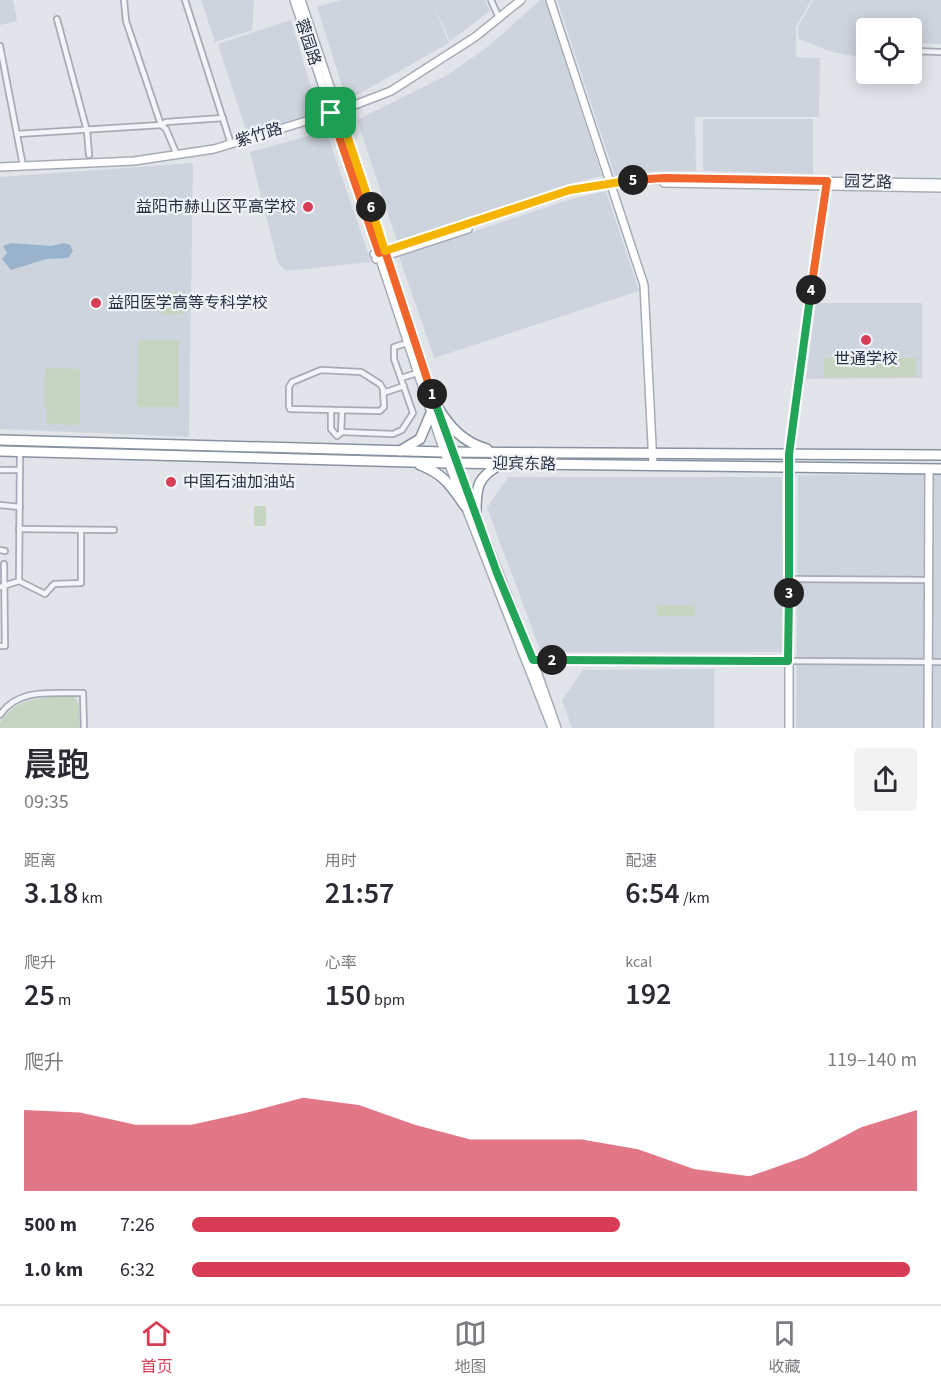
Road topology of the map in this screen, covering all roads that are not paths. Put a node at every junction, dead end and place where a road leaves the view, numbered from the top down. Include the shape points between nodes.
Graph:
1 (124, 0) edge
2 (185, 0) edge
3 (294, 0) edge
4 (301, 0) edge
5 (491, 0) edge
6 (521, 0) edge
7 (550, 0) edge
8 (499, 18) junction
9 (57, 20) dead end
10 (0, 46) edge
11 (922, 51) edge
12 (941, 51) edge
13 (335, 112) junction
14 (223, 118) junction
15 (161, 125) junction
16 (87, 131) junction
17 (17, 134) junction
18 (231, 144) junction
19 (89, 154) dead end
20 (177, 154) junction
21 (23, 166) junction
22 (0, 167) edge
23 (941, 183) edge
24 (826, 184) junction
25 (611, 185) junction
26 (941, 188) edge
27 (380, 255) junction
28 (404, 344) dead end
29 (414, 374) dead end
30 (401, 378) junction
31 (404, 386) junction
32 (383, 393) junction
33 (434, 409) junction
34 (331, 411) junction
35 (342, 411) junction
36 (342, 432) junction
37 (337, 436) junction
38 (0, 440) edge
39 (200, 446) junction
40 (336, 449) junction
41 (0, 451) edge
42 (395, 451) junction
43 (20, 452) junction
44 (448, 452) junction
45 (501, 452) junction
46 (652, 454) junction
47 (789, 454) junction
48 (941, 455) edge
49 (200, 456) junction
50 (390, 461) junction
51 (412, 462) junction
52 (452, 463) junction
53 (504, 464) junction
54 (653, 465) junction
55 (790, 467) junction
56 (929, 469) junction
57 (941, 469) edge
58 (0, 470) edge
59 (20, 470) junction
60 (0, 505) edge
61 (465, 506) junction
62 (20, 507) junction
63 (476, 513) junction
64 (19, 529) junction
65 (81, 530) junction
66 (114, 530) dead end
67 (4, 564) dead end
68 (789, 579) junction
69 (929, 580) junction
70 (19, 581) junction
71 (2, 587) edge
72 (2, 603) edge
73 (0, 646) edge
74 (529, 661) junction
75 (788, 661) junction
76 (928, 662) junction
77 (941, 662) edge
78 (0, 715) edge
79 (84, 728) edge
80 (552, 728) edge
81 (557, 728) edge
82 (789, 728) edge
83 (928, 728) edge

1 - 15 street via 126,21
2 - 14 street
3 - 13 street, 蓉园路
4 - 13 street, 蓉园路
5 - 8 street
6 - 8 street, 紫竹路
7 - 25 street
8 - 13 street, 紫竹路 via 391,92
9 - 16 street
10 - 17 street
11 - 12 street
13 - 18 street, 紫竹路
13 - 27 street, 蓉园路
14 - 15 street
14 - 18 street
15 - 16 street
15 - 20 street
16 - 17 street
16 - 19 street
17 - 21 street
18 - 20 street, 紫竹路
20 - 21 street, 紫竹路 via 134,161
21 - 22 street, 紫竹路
23 - 24 street, 园艺路
24 - 25 street, 园艺路
24 - 26 street, 园艺路
24 - 47 street
25 - 27 street, 园艺路
25 - 46 street via 646,294
27 - 33 street, 蓉园路
28 - 30 street via 394,346
29 - 30 street
30 - 31 street
31 - 32 street
31 - 36 street via 413,413 402,430 393,434
32 - 34 street via 380,384 357,370 321,370 292,382 290,409
32 - 35 street via 384,407 380,411
33 - 42 highway via 420,439
33 - 44 street, 蓉园路
33 - 45 highway via 474,446
34 - 35 street
34 - 37 street via 331,429
35 - 36 street
36 - 37 street
37 - 40 street
38 - 39 highway, 迎宾东路
39 - 40 highway, 迎宾东路
39 - 49 highway
40 - 42 highway, 迎宾东路
41 - 43 highway, 迎宾东路
42 - 44 highway, 迎宾东路
42 - 50 highway
43 - 49 highway, 迎宾东路
43 - 59 street
44 - 45 highway, 迎宾东路
44 - 52 street, 蓉园路
45 - 46 highway, 迎宾东路
45 - 53 highway
46 - 47 highway, 迎宾东路
46 - 54 street
47 - 48 highway, 迎宾东路
47 - 55 street
49 - 50 highway, 迎宾东路
50 - 51 highway, 迎宾东路
51 - 52 highway, 迎宾东路
51 - 61 highway via 436,471
52 - 53 highway, 迎宾东路
52 - 61 street, 蓉园路
52 - 63 street, 蓉园路
53 - 54 highway, 迎宾东路
53 - 63 highway via 480,480
54 - 55 highway, 迎宾东路
55 - 56 highway, 迎宾东路
55 - 68 street
56 - 57 highway, 迎宾东路
56 - 69 street
58 - 59 street
59 - 62 street
60 - 62 street
61 - 74 street, 蓉园路
62 - 64 street
63 - 74 street, 蓉园路
64 - 65 street
64 - 70 street
65 - 66 street
65 - 70 street via 81,583 54,584 45,594
67 - 71 street
68 - 69 street
68 - 75 street
69 - 76 street
70 - 71 street
71 - 72 street
72 - 73 street via 5,646
74 - 75 street
74 - 80 street, 蓉园路
74 - 81 street, 蓉园路
75 - 76 street
75 - 82 street
76 - 77 street
76 - 83 street
78 - 79 street via 17,698 29,694 83,693

